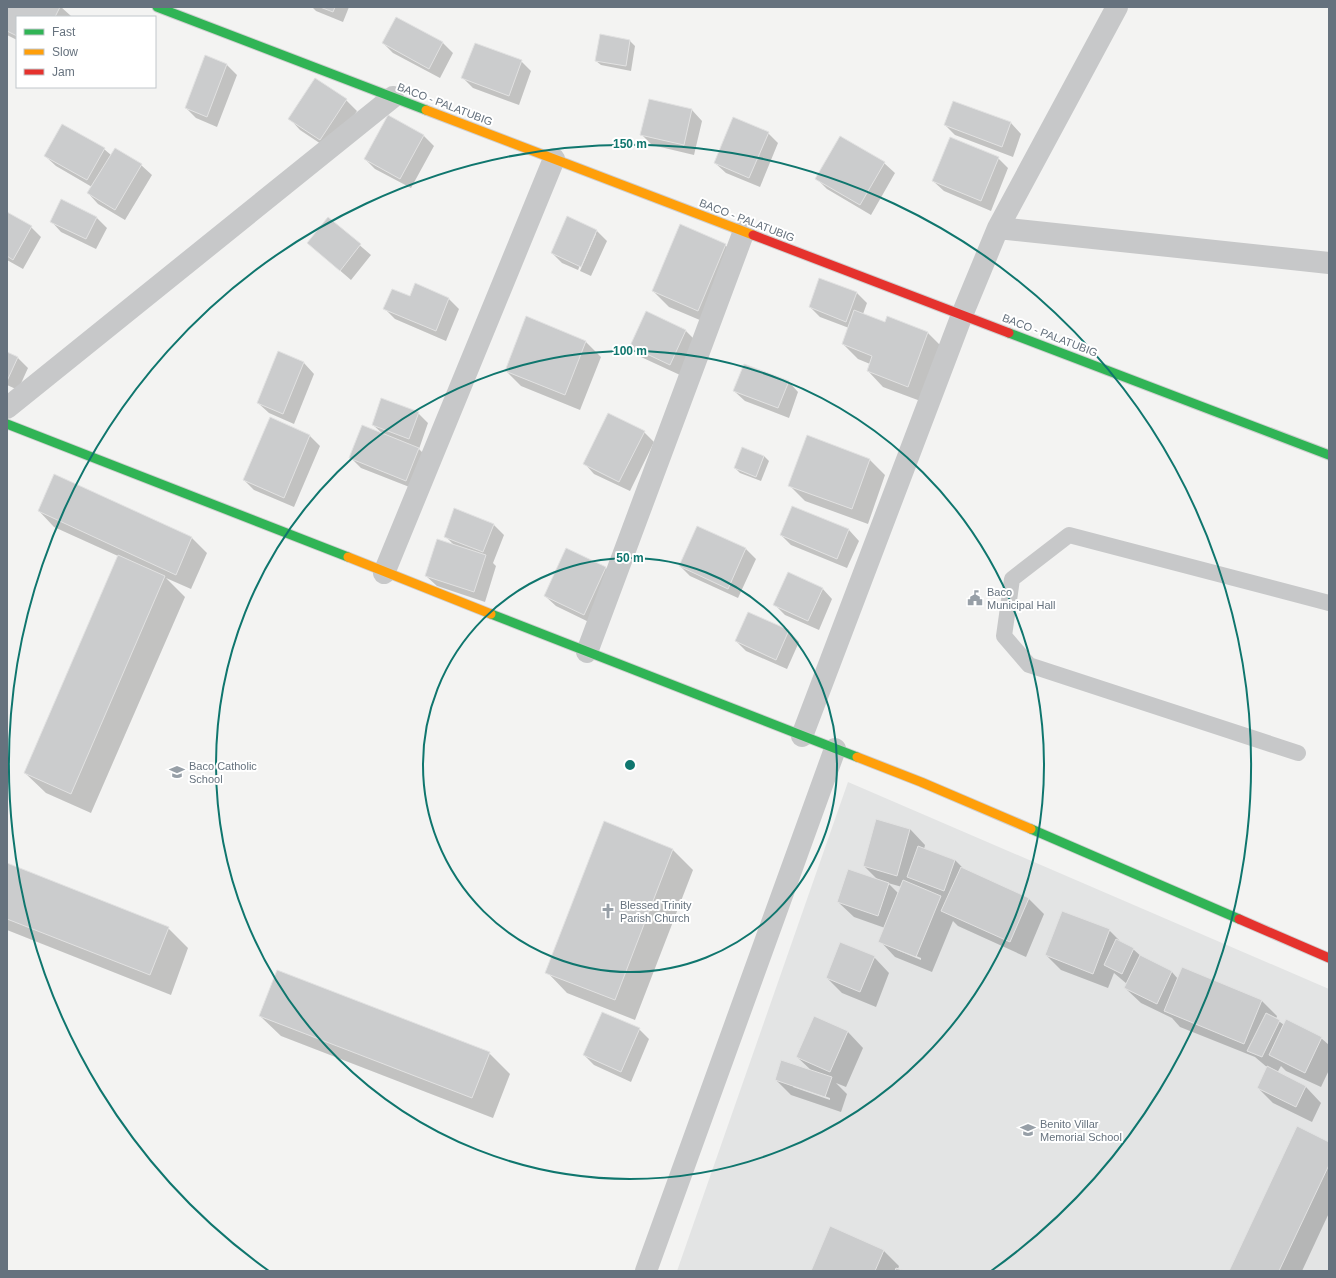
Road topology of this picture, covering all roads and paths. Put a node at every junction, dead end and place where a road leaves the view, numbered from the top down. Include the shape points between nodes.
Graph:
1 (157, 7) edge
2 (1117, 7) edge
3 (393, 97) junction
4 (554, 159) junction
5 (998, 228) junction
6 (744, 231) junction
7 (1329, 263) edge
8 (962, 315) junction
9 (7, 408) edge
10 (7, 424) edge
11 (1329, 455) edge
12 (384, 573) junction
13 (1329, 603) edge
14 (587, 652) junction
15 (802, 736) junction
16 (835, 749) junction
17 (1298, 753) dead end
18 (1329, 958) edge
19 (646, 1271) edge

1 - 3 street, BACO - PALATUBIG
2 - 5 street
3 - 4 street, BACO - PALATUBIG
3 - 9 street
4 - 6 street, BACO - PALATUBIG
4 - 12 street
5 - 7 street
5 - 8 street
6 - 8 street, BACO - PALATUBIG
6 - 14 street
8 - 11 street, BACO - PALATUBIG
8 - 15 street
10 - 12 street
12 - 14 street
13 - 17 lane via 1069,535 1012,579 1004,636 1029,665
14 - 15 street
15 - 16 street
16 - 18 street via 921,782
16 - 19 street

